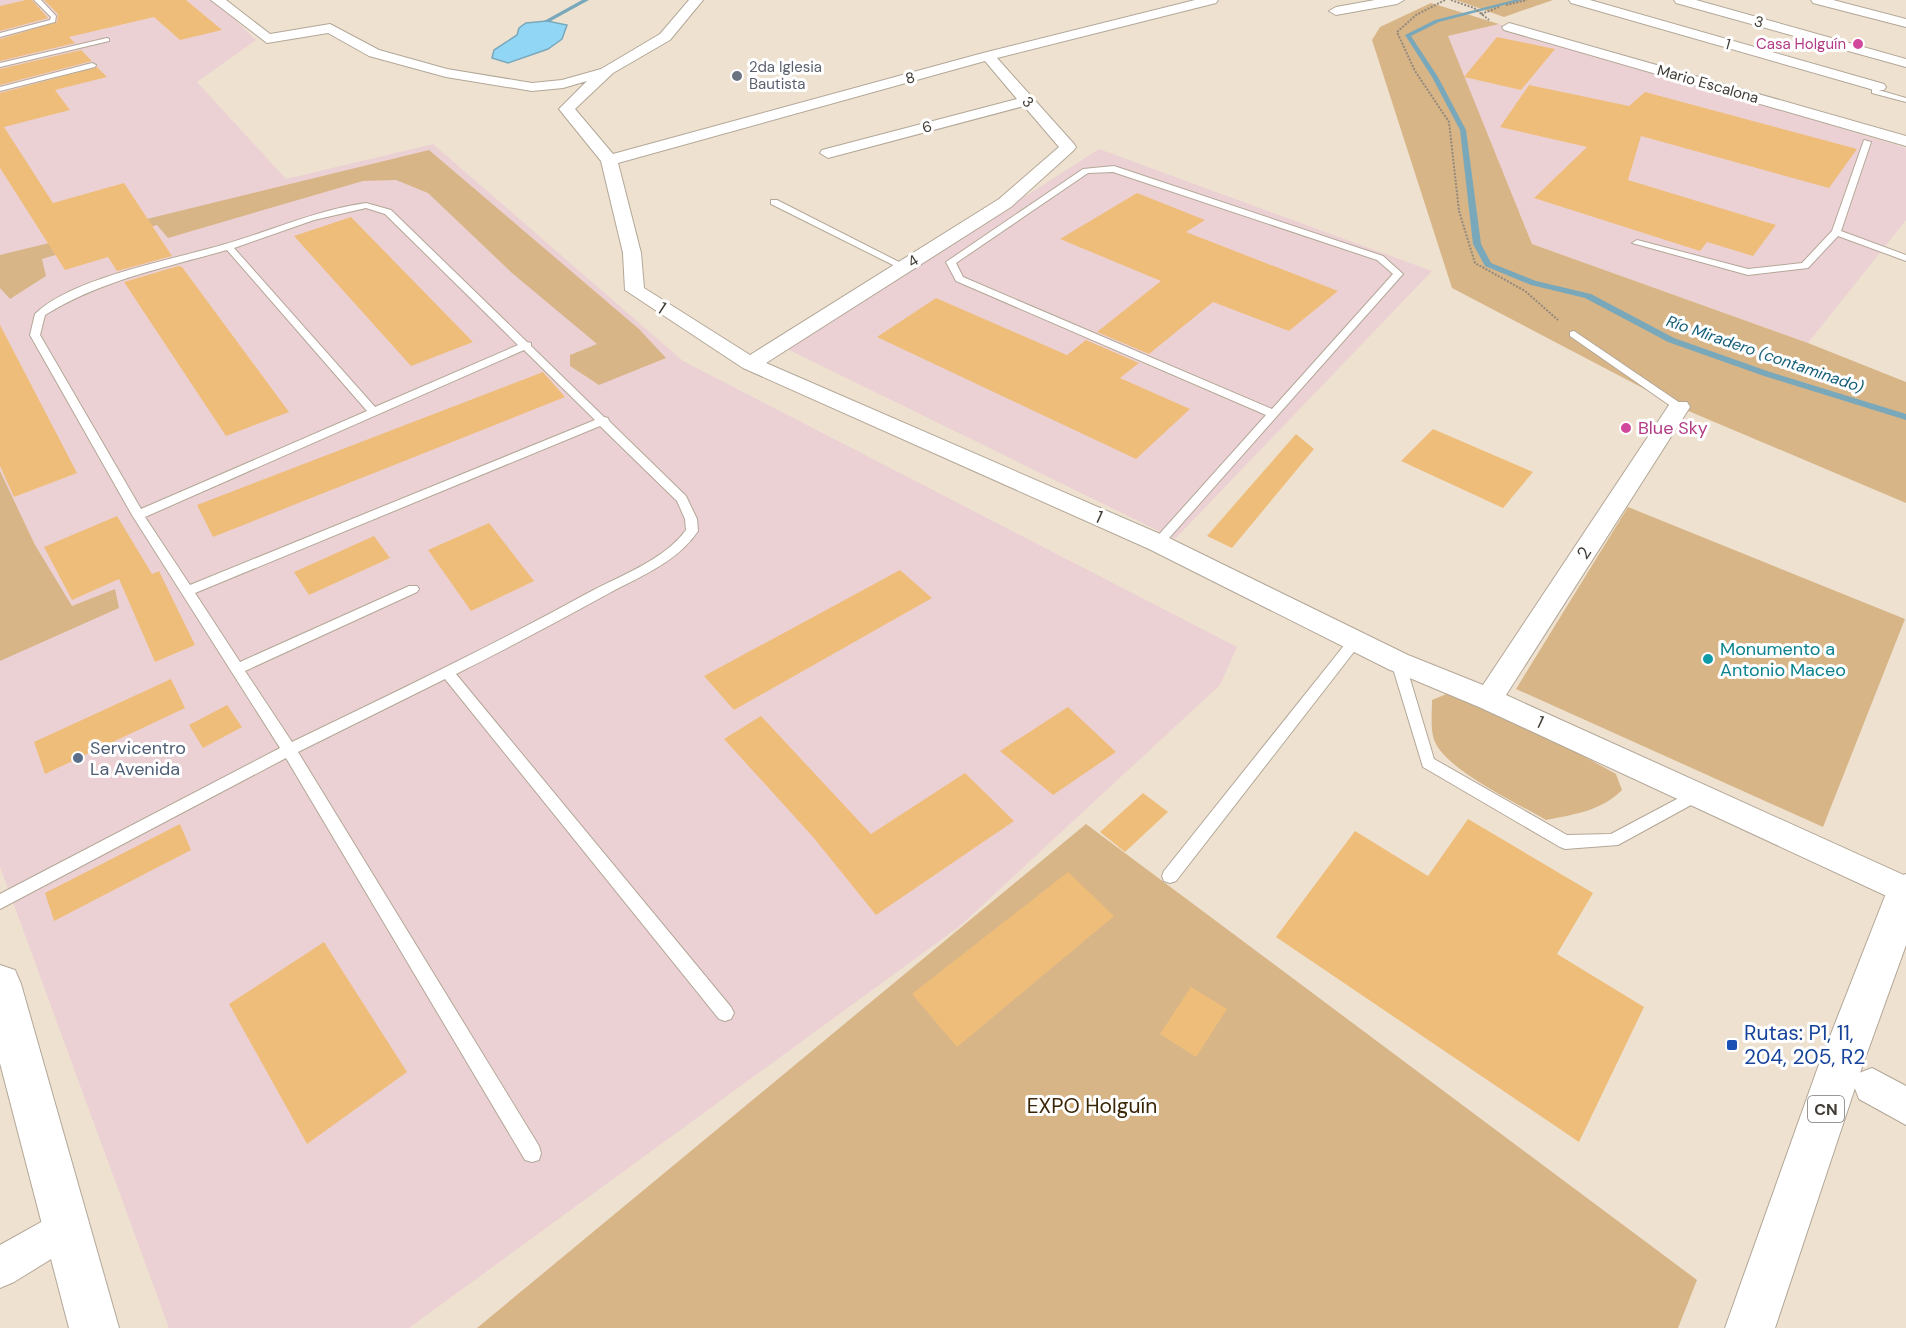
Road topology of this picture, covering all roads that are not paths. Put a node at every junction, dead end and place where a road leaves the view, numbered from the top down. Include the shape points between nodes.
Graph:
1 (37, 0) edge
2 (219, 0) edge
3 (696, 0) edge
4 (1211, 0) edge
5 (1397, 0) edge
6 (1576, 0) edge
7 (1681, 0) edge
8 (1818, 0) edge
9 (1336, 11) dead end
10 (1906, 23) edge
11 (1509, 27) dead end
12 (0, 35) edge
13 (107, 40) dead end
14 (988, 56) junction
15 (1906, 63) edge
16 (0, 65) edge
17 (92, 65) dead end
18 (608, 70) junction
19 (0, 89) edge
20 (1870, 96) junction
21 (1906, 100) edge
22 (1027, 101) junction
23 (1843, 122) junction
24 (1906, 141) edge
25 (1867, 142) dead end
26 (1068, 147) joint
27 (828, 153) dead end
28 (609, 159) junction
29 (774, 202) dead end
30 (1836, 232) junction
31 (1637, 243) dead end
32 (229, 247) junction
33 (1906, 258) edge
34 (904, 267) junction
35 (1574, 333) road end
36 (527, 345) junction
37 (750, 364) junction
38 (1679, 407) joint
39 (374, 411) junction
40 (1274, 414) junction
41 (604, 420) junction
42 (138, 515) junction
43 (1158, 543) junction
44 (413, 589) dead end
45 (187, 591) junction
46 (1355, 641) junction
47 (1398, 662) junction
48 (237, 669) junction
49 (447, 672) junction
50 (1489, 699) junction
51 (289, 750) junction
52 (1697, 795) junction
53 (1170, 876) dead end
54 (1906, 891) edge
55 (0, 902) edge
56 (0, 984) edge
57 (726, 1013) dead end
58 (1872, 1086) dead end
59 (1906, 1107) edge
60 (532, 1153) dead end
61 (68, 1226) junction
62 (0, 1268) edge
63 (94, 1328) edge
64 (1750, 1328) edge

1 - 12 lane via 54,17 53,21
2 - 18 street via 267,39 330,28 374,53 447,73 532,87 563,84
3 - 18 street, 1 via 665,36
4 - 14 street, 8
5 - 9 street
6 - 20 street, 1
7 - 15 street, 3
8 - 10 street
11 - 23 street, Mario Escalona
13 - 16 lane
14 - 22 street, 3
14 - 28 street, 8
15 - 20 street
17 - 19 lane
18 - 28 street, 1 via 567,109
20 - 21 lane, 1
20 - 23 street
22 - 26 street, 3
22 - 27 street, 6
23 - 24 street, Mario Escalona
25 - 30 lane
26 - 34 street, 4 via 1005,203
28 - 37 street, 1 via 632,253 634,290
29 - 34 lane
30 - 31 lane via 1805,266 1748,272
30 - 33 lane
32 - 36 lane via 326,214 376,206 406,227
32 - 39 lane
32 - 42 lane via 88,288 39,314 35,335
34 - 37 street, 4
35 - 38 lane
36 - 39 lane
36 - 41 lane
37 - 43 street, 1
38 - 50 street, 2
39 - 42 lane
40 - 40 lane via 1398,274 1380,258 1114,169 1086,171 951,261 959,279
40 - 43 lane
41 - 45 lane
41 - 49 lane via 682,499 692,531 682,544 612,588
42 - 45 lane
43 - 46 street, 1
44 - 48 lane
45 - 48 lane
46 - 47 street, 1
46 - 53 lane
47 - 50 street, 1
47 - 52 lane via 1428,763 1565,842 1612,840
48 - 51 lane
49 - 51 lane
49 - 57 lane
50 - 52 street, 1
51 - 55 lane
51 - 60 lane
52 - 54 street, 1
54 - 64 main road, CN
56 - 61 main road
58 - 59 street
61 - 62 street
61 - 63 main road

